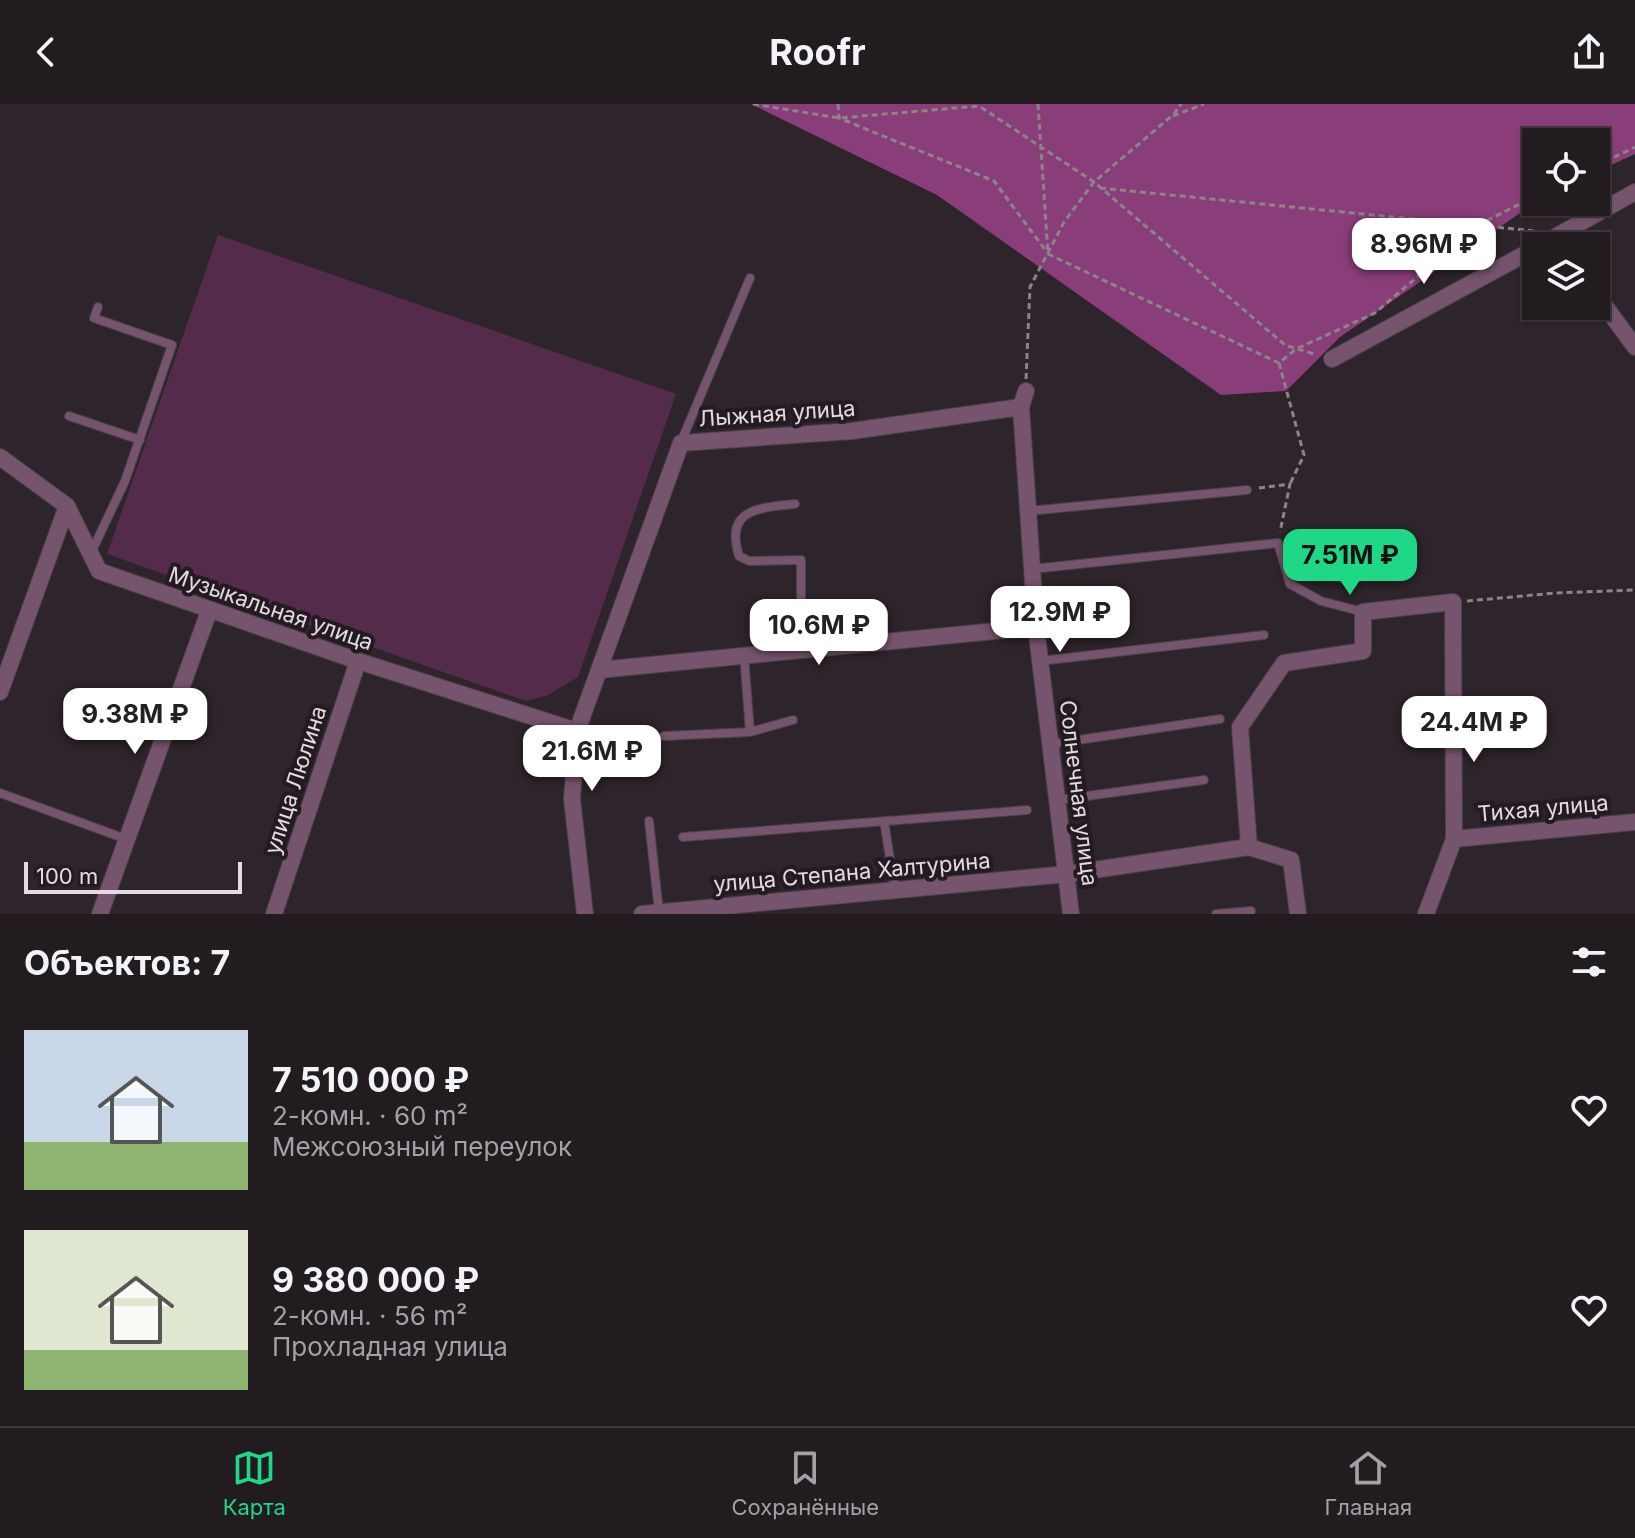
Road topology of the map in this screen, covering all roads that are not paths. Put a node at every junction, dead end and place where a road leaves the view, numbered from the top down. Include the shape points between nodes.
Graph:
1 (1635, 192) edge
2 (1573, 232) edge
3 (1522, 250) edge
4 (750, 278) dead end
5 (98, 307) dead end
6 (1610, 313) edge
7 (1635, 347) edge
8 (1332, 359) road end
9 (1026, 391) road end
10 (1021, 407) junction
11 (69, 416) dead end
12 (140, 440) junction
13 (681, 443) junction
14 (0, 457) edge
15 (1247, 490) road end
16 (795, 504) dead end
17 (67, 506) junction
18 (1028, 511) junction
19 (90, 553) junction
20 (1032, 569) junction
21 (209, 611) junction
22 (1363, 612) junction
23 (1036, 627) junction
24 (1264, 635) dead end
25 (801, 649) junction
26 (744, 655) junction
27 (358, 661) junction
28 (1040, 661) junction
29 (599, 670) junction
30 (0, 692) edge
31 (1220, 719) dead end
32 (793, 720) dead end
33 (577, 731) junction
34 (750, 732) junction
35 (664, 736) dead end
36 (1051, 744) junction
37 (1204, 780) dead end
38 (0, 793) edge
39 (1058, 800) junction
40 (1027, 810) dead end
41 (649, 821) dead end
42 (884, 821) junction
43 (1635, 822) edge
44 (683, 837) dead end
45 (126, 839) junction
46 (1454, 839) junction
47 (1249, 847) junction
48 (1067, 874) junction
49 (895, 890) junction
50 (1251, 911) dead end
51 (650, 913) edge
52 (100, 914) edge
53 (274, 914) edge
54 (585, 914) edge
55 (1071, 914) edge
56 (1216, 914) edge
57 (1298, 914) edge
58 (1426, 914) edge

1 - 2 street
3 - 8 street
4 - 13 lane
5 - 12 lane via 94,318 172,345
6 - 7 street
9 - 10 street, Солнечная улица
10 - 13 street, Лыжная улица via 852,431
10 - 18 street, Солнечная улица
11 - 12 lane
12 - 19 lane
13 - 29 street, Лыжная улица
14 - 17 street, Музыкальная улица
15 - 18 lane
16 - 25 lane via 753,509 741,519 735,545 739,556 749,561 801,560
17 - 19 street, Музыкальная улица
17 - 30 street
18 - 20 street, Солнечная улица
19 - 21 street, Музыкальная улица via 99,571
20 - 22 lane via 1278,543 1290,584 1321,601
20 - 23 street, Солнечная улица
21 - 27 street, Музыкальная улица
21 - 45 street
22 - 46 street via 1453,602
22 - 47 street via 1363,651 1284,663 1240,727
23 - 25 street
23 - 28 street, Солнечная улица
24 - 28 lane
25 - 26 street
26 - 29 street
26 - 34 lane
27 - 33 street, Музыкальная улица
27 - 53 street, улица Люлина
28 - 36 street, Солнечная улица
29 - 33 street, Лыжная улица
31 - 36 lane
32 - 34 lane
33 - 54 street, Лыжная улица via 572,799
34 - 35 lane
36 - 39 street, Солнечная улица
37 - 39 lane
38 - 45 lane
39 - 48 street, Солнечная улица
40 - 42 lane
41 - 51 lane
42 - 44 lane
42 - 49 lane
43 - 46 street, Тихая улица
45 - 52 street
46 - 58 street
47 - 48 street
47 - 57 street via 1291,860
48 - 49 street, улица Степана Халтурина
48 - 55 street, Солнечная улица
49 - 51 street, улица Степана Халтурина
50 - 56 lane

